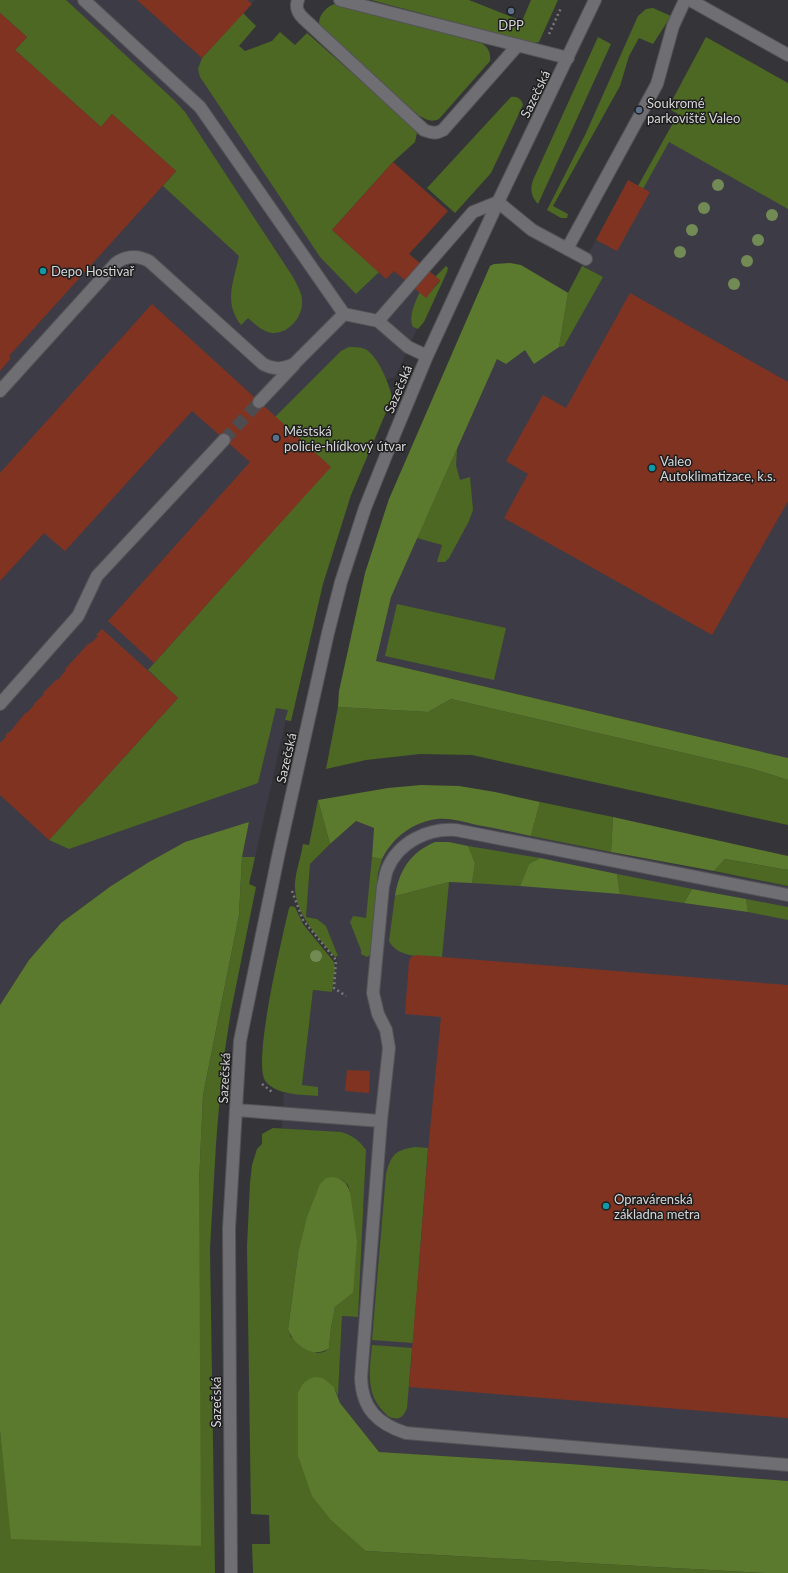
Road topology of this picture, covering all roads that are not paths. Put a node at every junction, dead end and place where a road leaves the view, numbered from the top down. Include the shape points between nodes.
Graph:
1 (84, 0) edge
2 (298, 0) edge
3 (340, 0) edge
4 (595, 0) edge
5 (685, 0) edge
6 (690, 0) edge
7 (518, 45) junction
8 (788, 55) edge
9 (568, 58) junction
10 (498, 202) junction
11 (567, 249) junction
12 (586, 259) dead end
13 (344, 314) junction
14 (378, 321) junction
15 (427, 356) junction
16 (294, 364) junction
17 (0, 392) edge
18 (259, 402) tunnel mouth
19 (224, 440) tunnel mouth
20 (0, 704) edge
21 (788, 896) edge
22 (236, 1110) junction
23 (381, 1121) junction
24 (788, 1465) edge
25 (231, 1573) edge

1 - 13 street via 200,107
2 - 7 street via 298,13 430,133 443,130
3 - 7 street
4 - 9 street, Sazečská
5 - 11 street via 673,26 657,84
6 - 8 street
7 - 9 street
9 - 10 street, Sazečská
10 - 11 street via 532,230
10 - 14 street via 473,212
10 - 15 street, Sazečská
11 - 12 street
13 - 14 street
13 - 16 street
14 - 15 street via 408,347
15 - 22 street, Sazečská via 360,523 341,582 279,852 240,1041
16 - 17 street via 278,369 263,364 149,261 132,256 116,263
16 - 18 street
19 - 20 street via 96,576 78,616
21 - 23 street via 456,830 445,829 421,835 395,855 387,870 383,886 373,993 378,1014 386,1030 389,1048
22 - 23 street
22 - 25 street, Sazečská via 229,1228
23 - 24 street via 361,1378 367,1405 378,1420 396,1430 418,1434

